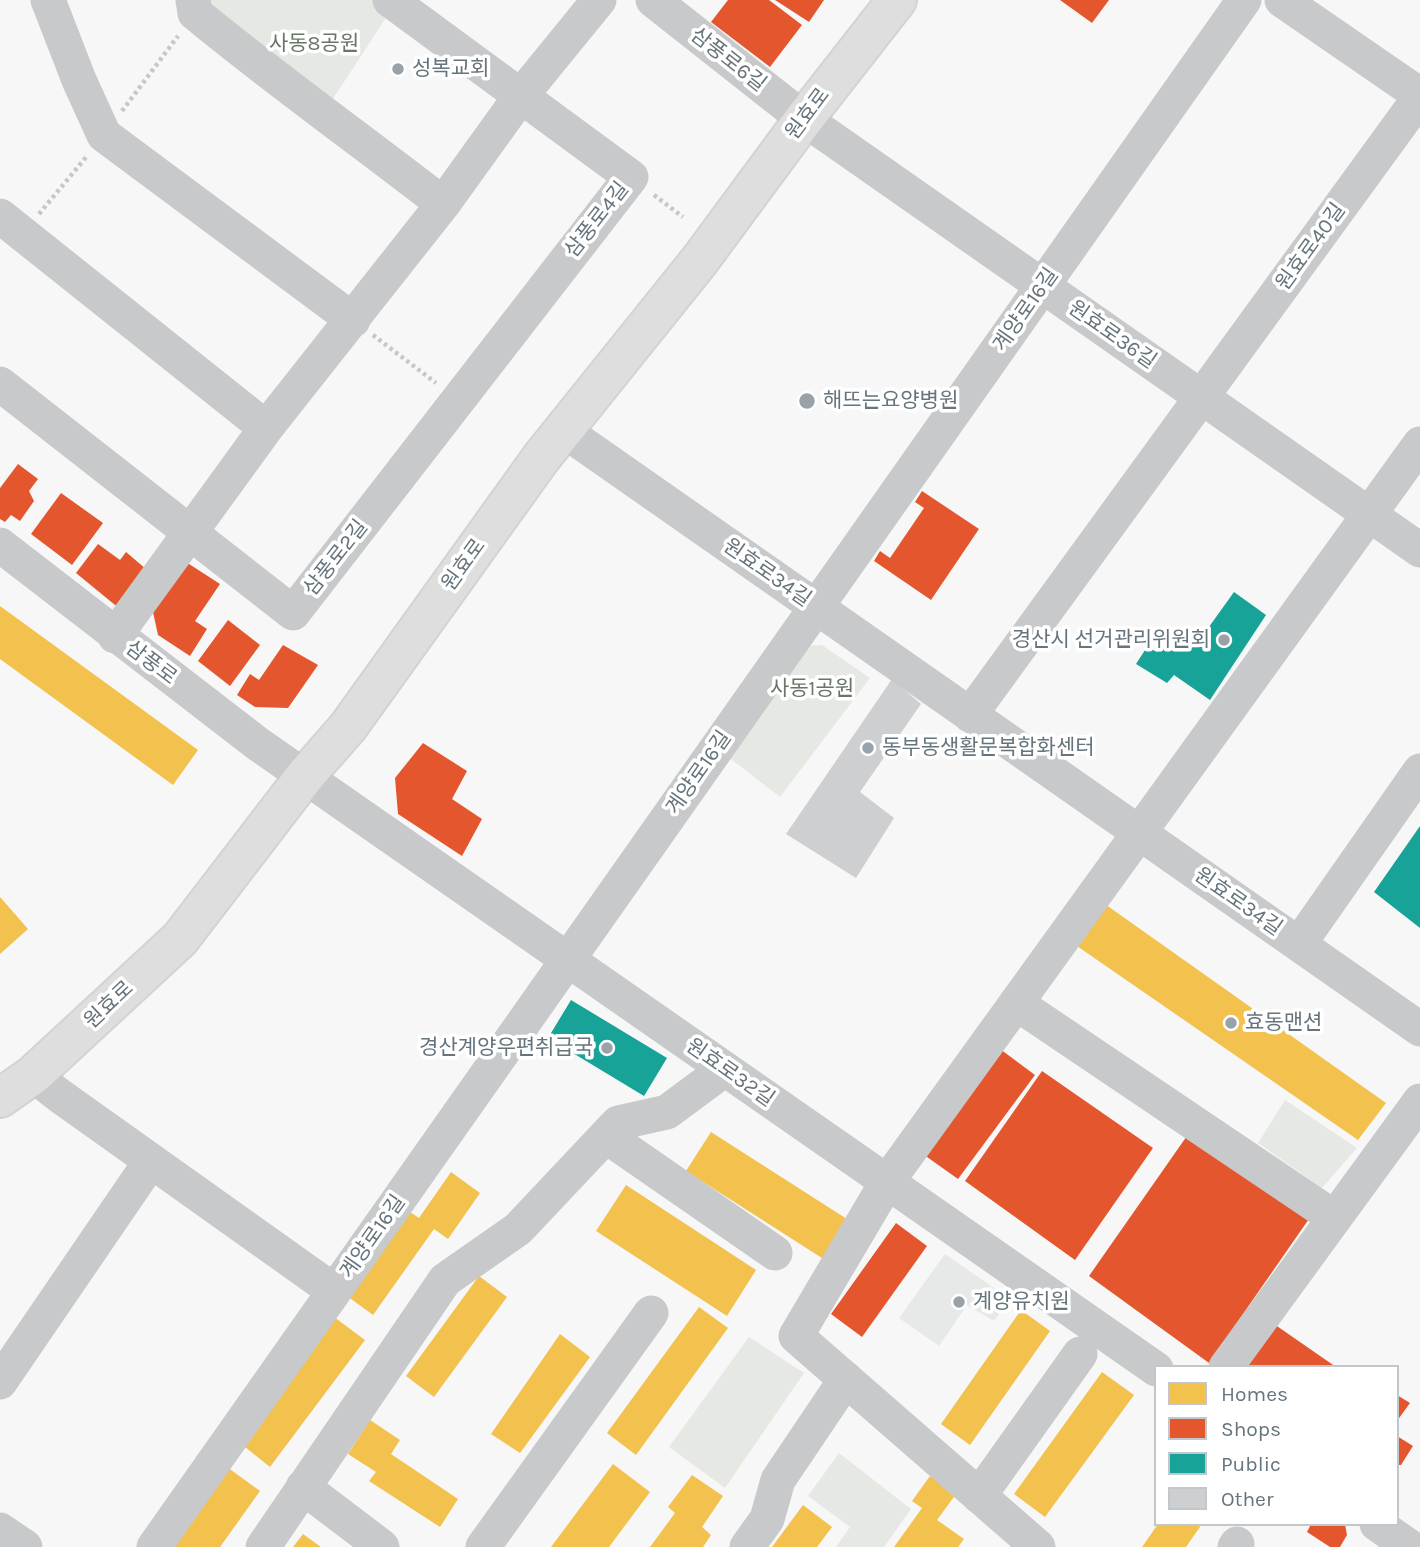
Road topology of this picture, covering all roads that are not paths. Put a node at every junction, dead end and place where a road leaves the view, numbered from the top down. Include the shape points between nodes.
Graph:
1 (48, 0) edge
2 (390, 0) edge
3 (599, 0) edge
4 (653, 0) edge
5 (897, 0) edge
6 (1244, 0) edge
7 (1282, 0) edge
8 (194, 7) edge
9 (1420, 96) edge
10 (520, 97) junction
11 (804, 119) junction
12 (443, 204) junction
13 (11, 225) edge
14 (1042, 286) junction
15 (354, 320) junction
16 (0, 384) edge
17 (1202, 398) junction
18 (459, 401) joint
19 (266, 428) junction
20 (563, 430) junction
21 (1420, 444) edge
22 (1369, 514) junction
23 (190, 533) junction
24 (0, 545) edge
25 (1420, 550) edge
26 (816, 607) junction
27 (115, 636) junction
28 (971, 715) junction
29 (1420, 771) edge
30 (305, 776) junction
31 (1139, 833) junction
32 (1298, 944) junction
33 (568, 960) junction
34 (1016, 1003) junction
35 (1420, 1029) edge
36 (725, 1069) junction
37 (33, 1075) junction
38 (0, 1098) edge
39 (1420, 1101) edge
40 (606, 1136) junction
41 (151, 1161) junction
42 (887, 1182) junction
43 (1335, 1218) junction
44 (775, 1254) dead end
45 (334, 1292) junction
46 (651, 1313) dead end
47 (1080, 1354) dead end
48 (1227, 1365) edge
49 (1154, 1368) edge
50 (846, 1379) junction
51 (0, 1382) edge
52 (303, 1487) junction
53 (979, 1496) junction
54 (1381, 1526) edge
55 (0, 1530) edge
56 (1019, 1541) edge
57 (1411, 1542) edge
58 (25, 1547) edge
59 (155, 1547) edge
60 (262, 1547) edge
61 (382, 1547) edge
62 (483, 1547) edge
63 (747, 1547) edge

1 - 15 street via 102,129
2 - 10 street, 삼풍로4길
3 - 10 street
4 - 11 street, 삼풍로6길
5 - 11 main road, 원효로
6 - 14 street, 계양로16길
7 - 9 street, 원효로40길
8 - 12 street via 259,66
9 - 17 street, 원효로40길
10 - 12 street
10 - 18 street, 삼풍로4길 via 631,177
11 - 14 street, 원효로36길
11 - 20 main road, 원효로 via 700,260
12 - 15 street
13 - 19 street
14 - 17 street, 원효로36길
14 - 26 street, 계양로16길
15 - 19 street
16 - 23 street, 삼풍로2길
17 - 22 street, 원효로36길
17 - 28 street
18 - 23 street, 삼풍로2길 via 293,613
19 - 23 street
20 - 26 street, 원효로34길
20 - 30 main road, 원효로 via 348,727
21 - 22 street
22 - 25 street, 원효로36길
22 - 31 street
23 - 27 street
24 - 27 street, 삼풍로
26 - 28 street, 원효로34길
26 - 33 street, 계양로16길
27 - 30 street, 삼풍로
28 - 31 street, 원효로34길
29 - 32 street, 원효로34길
30 - 33 street, 원효로32길
30 - 37 main road, 원효로 via 180,939
31 - 32 street, 원효로34길
31 - 34 street
32 - 35 street, 원효로34길
33 - 36 street, 원효로32길
33 - 45 street, 계양로16길
34 - 42 street
34 - 43 street
36 - 40 street via 667,1112 618,1123
36 - 42 street, 원효로32길
37 - 38 main road, 원효로
37 - 41 street
39 - 43 street
40 - 44 street
40 - 52 street via 518,1229 445,1280
41 - 45 street
41 - 51 street
42 - 49 street, 원효로32길
42 - 50 street via 796,1336
43 - 48 street
45 - 59 street, 계양로16길
46 - 62 street
47 - 53 street
50 - 53 street
50 - 63 street via 778,1480 767,1519
52 - 60 street
52 - 61 street
53 - 56 street
54 - 57 street
55 - 58 street

